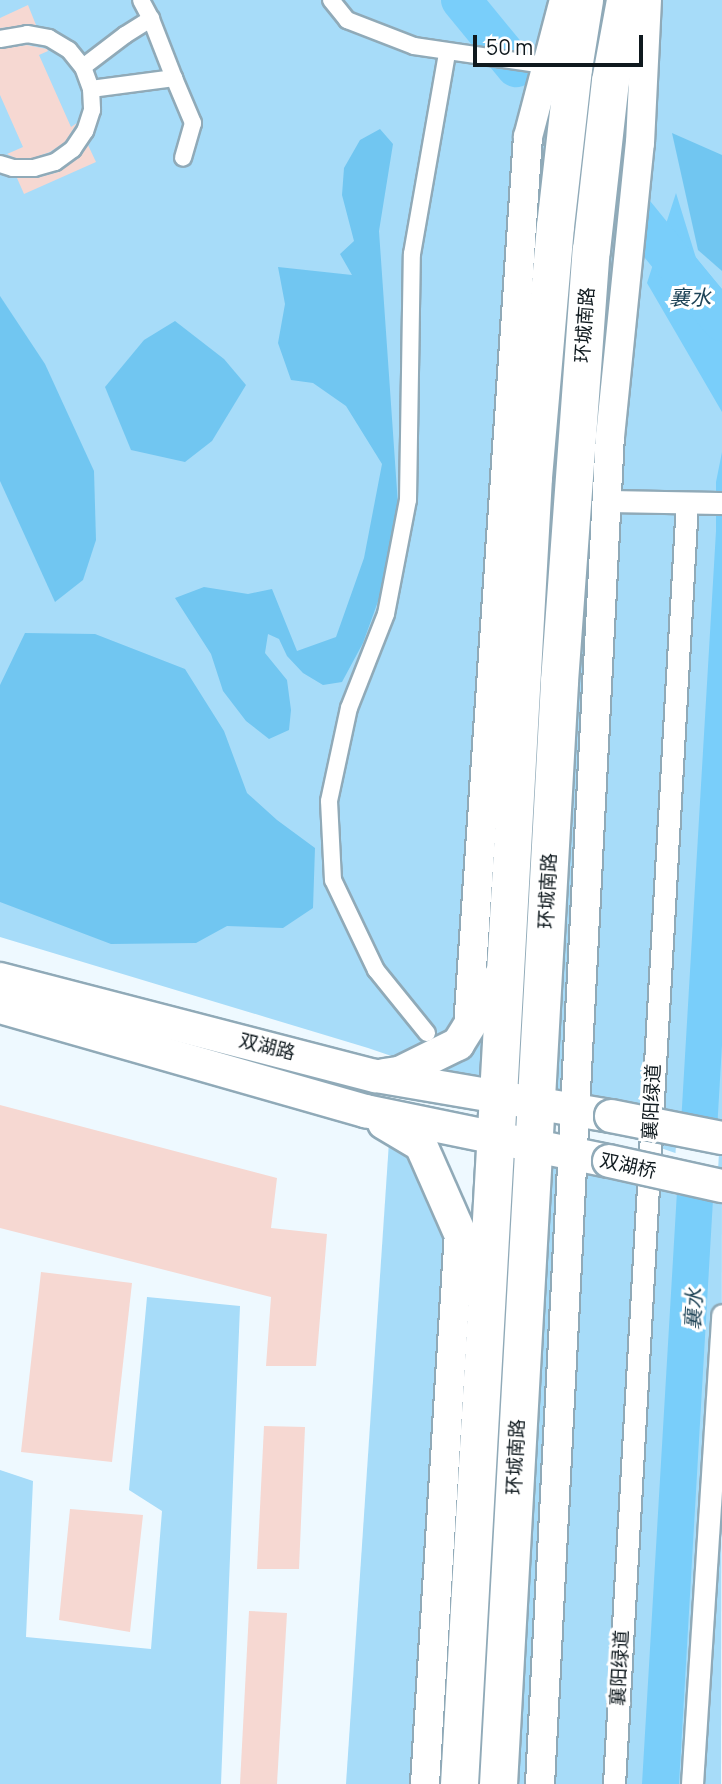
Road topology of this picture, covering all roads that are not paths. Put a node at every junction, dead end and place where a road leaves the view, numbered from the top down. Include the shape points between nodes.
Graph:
1 (141, 0) edge
2 (331, 0) edge
3 (564, 0) edge
4 (584, 0) edge
5 (625, 0) edge
6 (647, 0) edge
7 (151, 19) junction
8 (0, 39) edge
9 (447, 53) junction
10 (559, 66) junction
11 (83, 67) junction
12 (174, 78) junction
13 (91, 89) junction
14 (183, 158) dead end
15 (0, 163) edge
16 (607, 501) junction
17 (692, 503) junction
18 (722, 503) edge
19 (506, 967) junction
20 (0, 979) edge
21 (0, 1007) edge
22 (468, 1028) junction
23 (427, 1033) dead end
24 (376, 1076) junction
25 (499, 1095) junction
26 (537, 1102) junction
27 (576, 1110) junction
28 (365, 1111) junction
29 (496, 1138) junction
30 (722, 1138) edge
31 (533, 1146) junction
32 (575, 1154) junction
33 (722, 1186) edge
34 (458, 1232) junction
35 (488, 1297) junction
36 (722, 1315) edge
37 (425, 1784) edge
38 (459, 1784) edge
39 (498, 1784) edge
40 (540, 1784) edge
41 (614, 1784) edge
42 (692, 1784) edge

1 - 7 street
2 - 9 street via 347,20 414,46
3 - 10 street
4 - 10 highway, 环城南路
5 - 26 highway, 环城南路 via 610,80 590,250 559,681
6 - 16 street via 640,143
7 - 11 street
7 - 12 street
8 - 11 street via 27,34 49,38 69,50
9 - 10 street
9 - 23 street via 412,254 408,500 386,614 349,708 329,801 332,880 376,970
10 - 19 highway, 环城南路 via 555,226 533,477
10 - 22 street via 528,137
11 - 13 street
12 - 13 street
12 - 14 street via 193,123
13 - 15 street via 88,121 73,149 55,162 34,168
16 - 17 street
16 - 27 street
17 - 18 street
17 - 41 street, 襄阳绿道
19 - 22 main road
19 - 25 highway, 环城南路
20 - 24 main road, 双湖路
21 - 28 main road, 双湖路
22 - 24 main road via 458,1044 399,1073
24 - 25 main road, 双湖路
25 - 26 main road, 双湖路
25 - 29 highway, 环城南路
26 - 27 main road
26 - 31 highway, 环城南路
27 - 30 main road, bridge
27 - 32 street
28 - 29 main road, 双湖路
28 - 34 main road via 421,1145
29 - 31 main road, 双湖路
29 - 35 highway, 环城南路
31 - 32 main road, 双湖桥
31 - 39 highway, 环城南路
32 - 33 main road, 双湖桥, bridge
32 - 40 street
34 - 35 main road
34 - 37 street
35 - 38 highway, 环城南路
36 - 42 street

